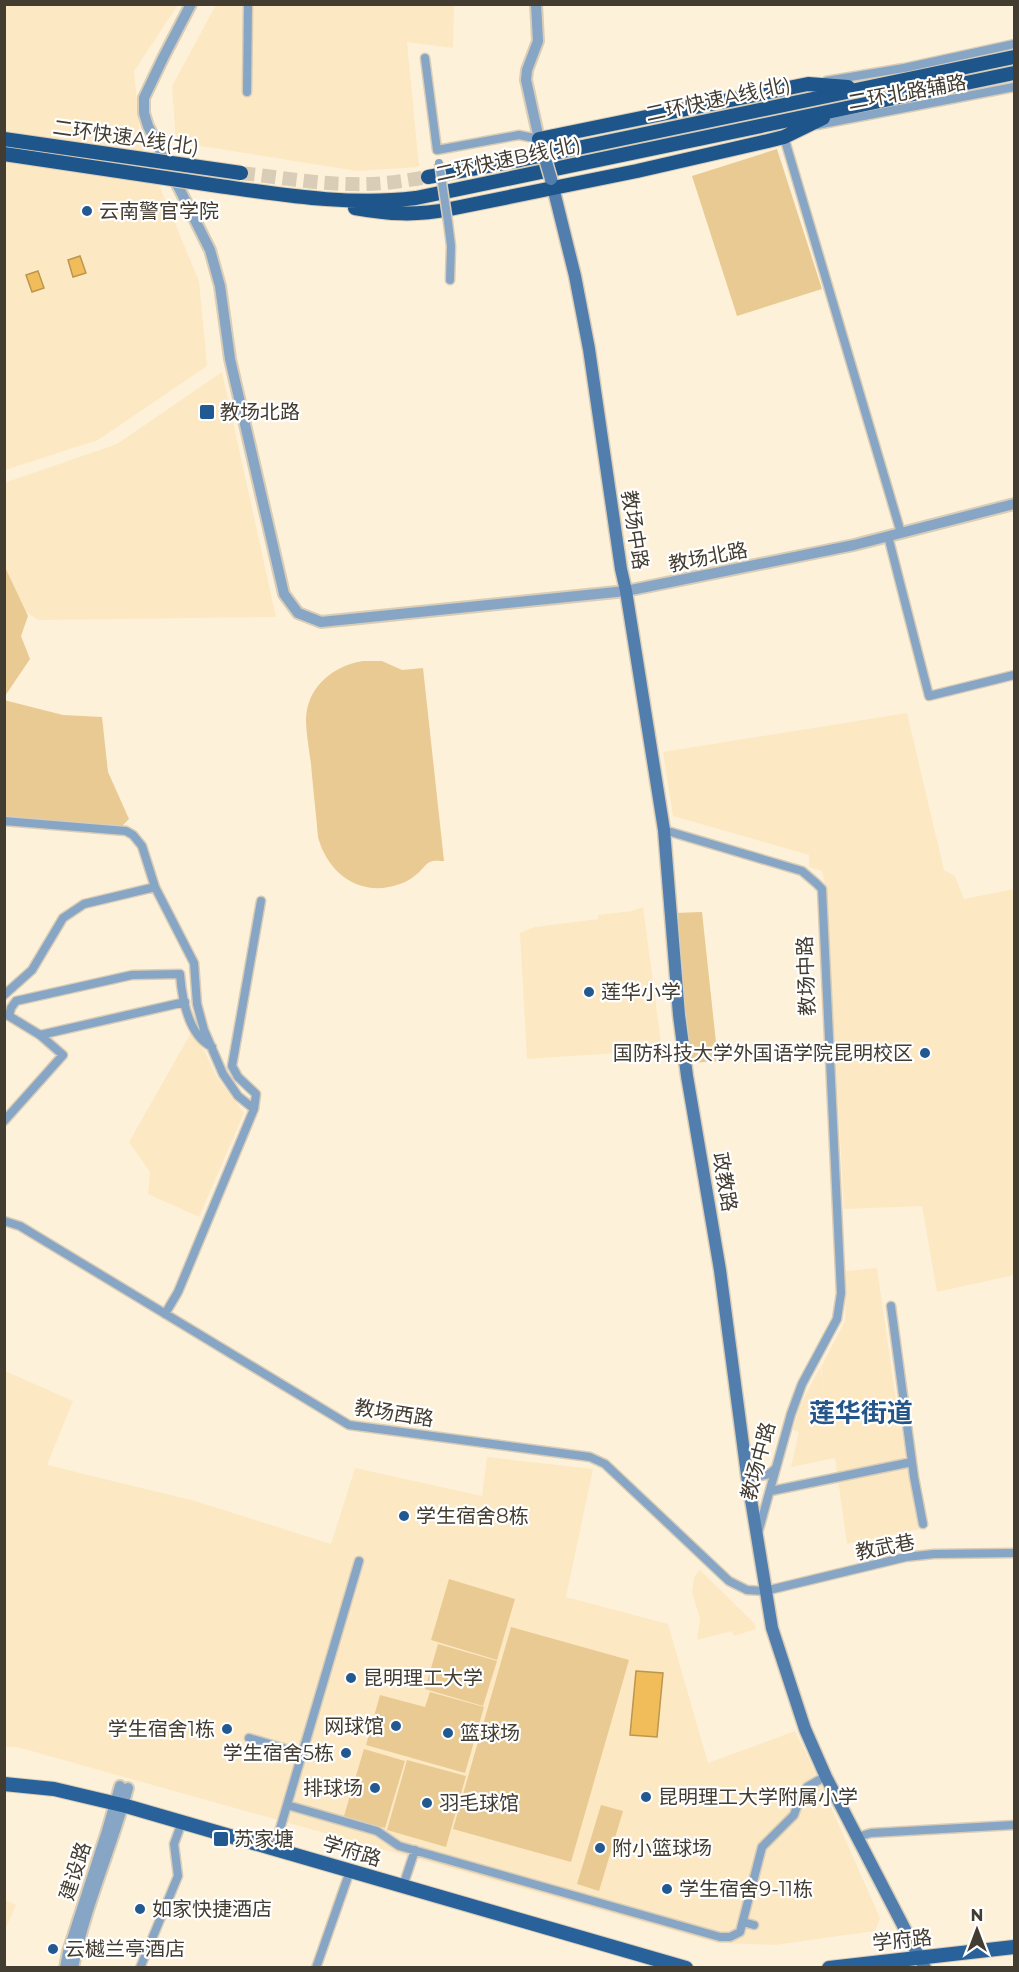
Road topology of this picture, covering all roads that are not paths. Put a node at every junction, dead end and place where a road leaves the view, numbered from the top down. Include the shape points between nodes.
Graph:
1 (191, 4) edge
2 (248, 4) edge
3 (536, 4) edge
4 (1014, 44) edge
5 (1014, 57) edge
6 (425, 58) dead end
7 (1014, 73) edge
8 (808, 84) junction
9 (1014, 87) edge
10 (865, 89) junction
11 (247, 92) dead end
12 (838, 110) junction
13 (805, 128) junction
14 (784, 137) junction
15 (4, 139) edge
16 (540, 142) junction
17 (437, 150) junction
18 (4, 154) edge
19 (241, 173) tunnel mouth
20 (428, 177) tunnel mouth
21 (552, 184) junction
22 (293, 196) junction
23 (450, 280) dead end
24 (1014, 504) edge
25 (901, 533) junction
26 (888, 537) junction
27 (627, 591) junction
28 (1014, 675) edge
29 (4, 821) edge
30 (664, 830) junction
31 (155, 886) junction
32 (261, 901) dead end
33 (4, 995) edge
34 (185, 1002) junction
35 (7, 1015) edge
36 (40, 1035) junction
37 (212, 1047) junction
38 (254, 1109) junction
39 (4, 1121) edge
40 (4, 1221) edge
41 (891, 1306) dead end
42 (165, 1314) junction
43 (912, 1462) junction
44 (777, 1467) junction
45 (747, 1472) junction
46 (771, 1491) junction
47 (923, 1524) dead end
48 (757, 1539) junction
49 (1014, 1553) edge
50 (359, 1560) dead end
51 (765, 1591) junction
52 (249, 1738) dead end
53 (303, 1754) junction
54 (819, 1780) dead end
55 (4, 1784) edge
56 (124, 1787) dead end
57 (119, 1804) junction
58 (287, 1805) junction
59 (182, 1822) junction
60 (1014, 1826) edge
61 (857, 1837) junction
62 (276, 1839) dead end
63 (415, 1850) junction
64 (350, 1870) junction
65 (403, 1886) junction
66 (743, 1922) junction
67 (754, 1925) dead end
68 (1014, 1947) edge
69 (922, 1962) edge
70 (65, 1968) edge
71 (73, 1968) edge
72 (140, 1968) edge
73 (316, 1968) edge
74 (686, 1968) edge
75 (829, 1968) edge

1 - 27 street, 教场北路 via 144,98 144,113 210,250 220,286 230,359 284,594 298,613 321,622
2 - 11 street
3 - 16 street via 538,41 526,80
4 - 8 street, 二环北路辅路
5 - 10 highway, 二环快速A线(北)
6 - 17 street
7 - 12 highway, 二环快速B线(北)
8 - 10 highway
8 - 16 highway
9 - 13 street, 二环北路辅路
10 - 20 highway, 二环快速A线(北)
12 - 13 highway
12 - 22 highway, 二环快速B线(北) via 416,198 355,201
13 - 14 highway
14 - 21 highway
14 - 25 street
15 - 19 highway, 二环快速A线(北), bridge
16 - 17 street via 519,135
16 - 21 main road, 教场中路, bridge
17 - 23 street, bridge via 451,246
18 - 22 highway, 二环快速B线(北), bridge
21 - 22 highway via 420,214 381,213
21 - 27 main road, 教场中路 via 588,349
24 - 25 street, 教场北路
25 - 26 street, 教场北路
26 - 27 street, 教场北路
26 - 28 street via 929,696
27 - 30 main road, 教场中路
29 - 31 street via 126,831 142,846
30 - 44 street, 教场中路 via 802,871 822,890 840,1308 802,1384
30 - 45 main road, 政教路 via 679,1015 720,1270
31 - 33 street via 84,904 63,918 32,970
31 - 37 street via 194,963 197,1004
32 - 38 street via 232,1066 237,1077 256,1094
34 - 35 street via 180,974 132,975 16,1001
34 - 36 street
34 - 37 street via 194,1029
35 - 36 street
36 - 39 street via 63,1055
37 - 38 street via 223,1074 238,1096
38 - 42 street via 178,1292
40 - 42 street, 教场西路 via 20,1226
41 - 43 street
42 - 51 street, 教场西路 via 349,1425 598,1459 729,1581 747,1590
43 - 46 street
43 - 47 street
44 - 45 street via 763,1477
44 - 46 street, 教场中路
45 - 48 main road, 政教路
46 - 48 street, 教场中路
48 - 51 main road, 教场中路
49 - 51 street, 教武巷 via 906,1557
50 - 53 street
51 - 61 main road, 教场中路 via 772,1628 805,1729
52 - 53 street
53 - 58 street
54 - 66 street via 807,1787 794,1815 762,1847
55 - 57 main road, 学府路 via 54,1789
56 - 57 street, 建设路
57 - 59 main road, 学府路
57 - 70 street, 建设路 via 82,1905
57 - 71 street, 建设路
58 - 62 street
58 - 63 street via 377,1831 399,1846
59 - 64 main road, 学府路
59 - 72 street via 174,1844 178,1876
60 - 61 street via 871,1833
61 - 69 main road, 教场中路
63 - 65 street
63 - 66 street via 720,1937 740,1932
64 - 65 main road, 学府路
64 - 73 street
65 - 74 main road, 学府路
66 - 67 street
68 - 69 main road, 学府路
69 - 75 main road, 学府路

